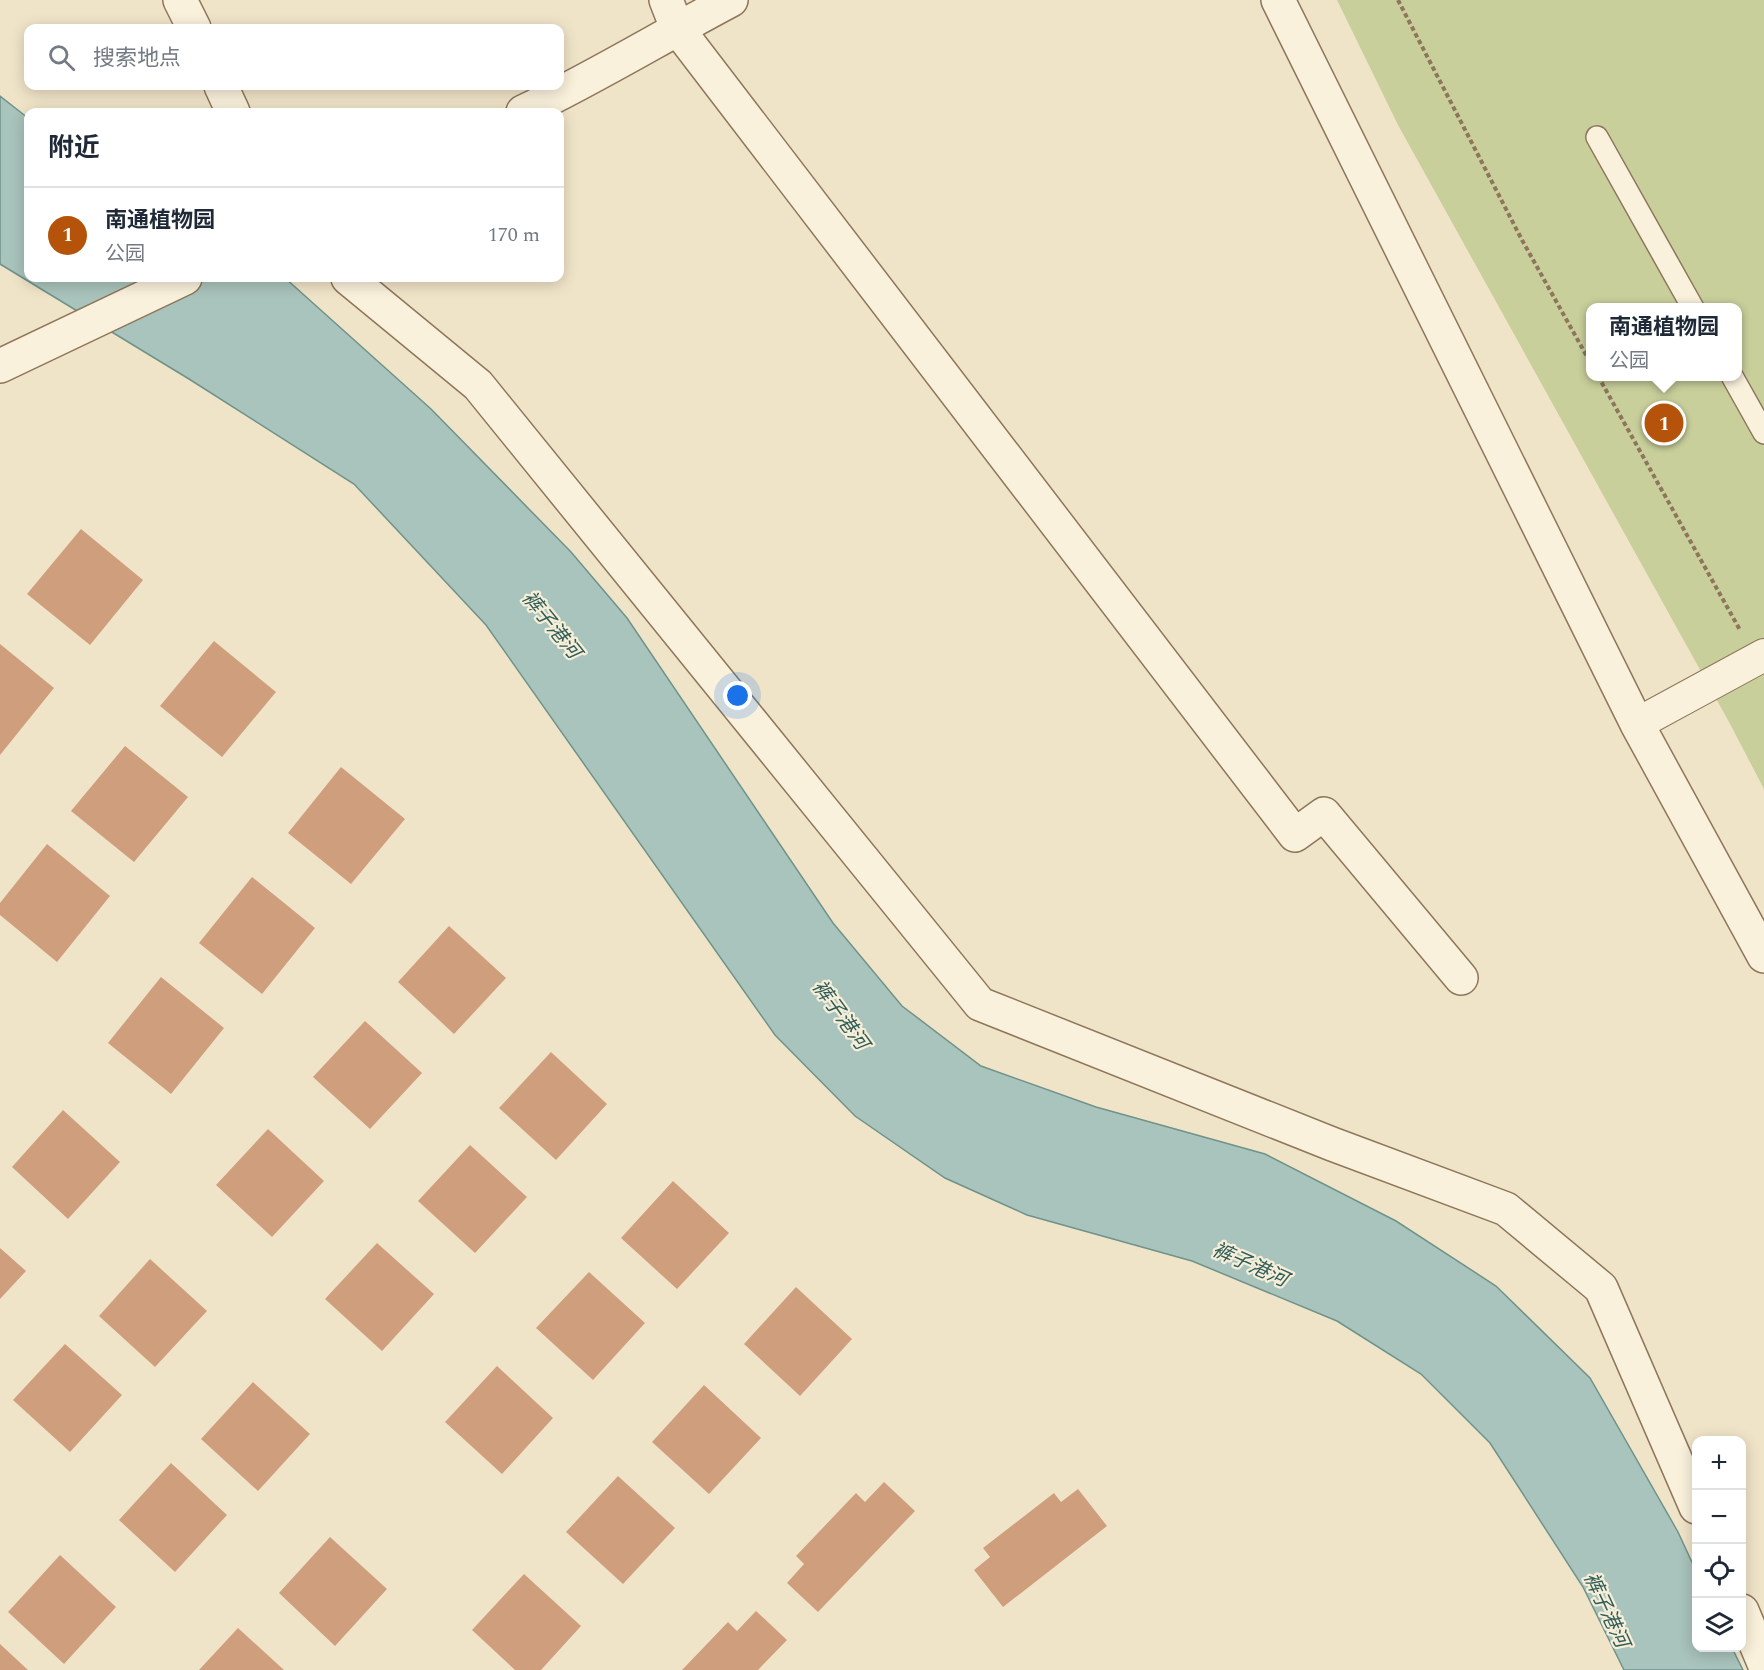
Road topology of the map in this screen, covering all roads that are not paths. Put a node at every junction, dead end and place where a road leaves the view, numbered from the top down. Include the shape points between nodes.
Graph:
1 (180, 0) edge
2 (731, 0) edge
3 (1278, 0) edge
4 (672, 14) edge
5 (192, 24) edge
6 (223, 90) edge
7 (231, 108) edge
8 (532, 108) edge
9 (1597, 137) dead end
10 (177, 282) edge
11 (353, 282) edge
12 (1690, 303) edge
13 (0, 366) edge
14 (1735, 381) edge
15 (1764, 434) edge
16 (1760, 657) edge
17 (1636, 724) junction
18 (1764, 956) edge
19 (1461, 978) dead end
20 (1692, 1498) edge
21 (1746, 1620) edge
22 (1764, 1663) edge

1 - 5 street
2 - 4 street
3 - 17 street
4 - 8 street via 572,89
4 - 19 street via 1295,835 1324,814
6 - 7 street
9 - 12 lane
10 - 13 street
11 - 20 street via 478,385 980,1004 1506,1209 1601,1288
14 - 15 lane
16 - 17 street
17 - 18 street
21 - 22 street

